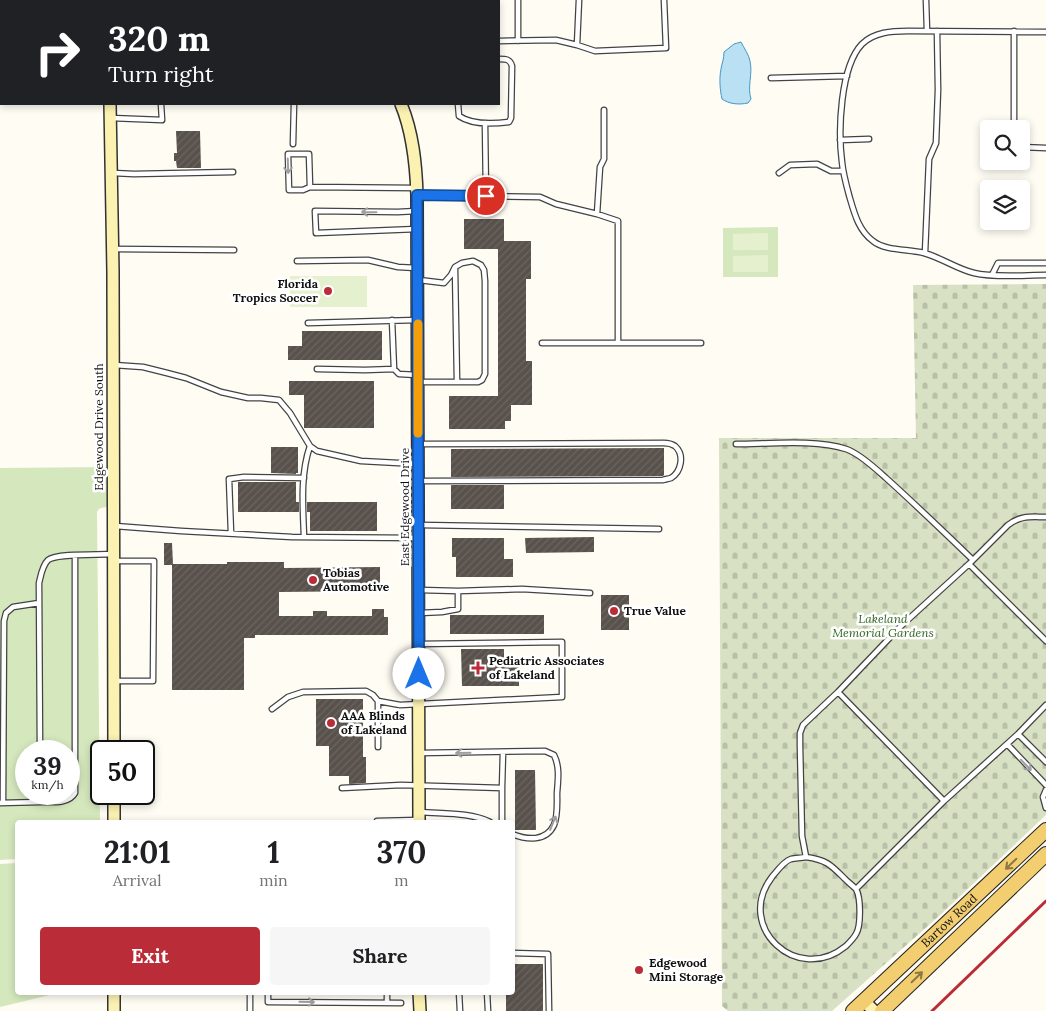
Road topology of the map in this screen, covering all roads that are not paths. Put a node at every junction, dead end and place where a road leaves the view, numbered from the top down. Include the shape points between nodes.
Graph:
1 (518, 0) edge
2 (579, 0) edge
3 (664, 0) edge
4 (926, 0) edge
5 (927, 31) junction
6 (936, 31) junction
7 (1014, 31) junction
8 (1046, 32) edge
9 (500, 41) edge
10 (518, 41) junction
11 (578, 45) junction
12 (500, 59) edge
13 (847, 76) junction
14 (771, 78) dead end
15 (110, 105) edge
16 (161, 105) edge
17 (294, 105) edge
18 (401, 105) edge
19 (458, 105) edge
20 (604, 110) dead end
21 (110, 118) junction
22 (1014, 120) edge
23 (485, 123) junction
24 (870, 139) dead end
25 (840, 140) junction
26 (293, 144) dead end
27 (1030, 147) edge
28 (1046, 148) edge
29 (844, 171) junction
30 (233, 172) dead end
31 (112, 173) junction
32 (779, 173) dead end
33 (310, 187) junction
34 (417, 191) junction
35 (486, 196) junction
36 (418, 211) junction
37 (596, 214) junction
38 (418, 229) junction
39 (113, 248) junction
40 (234, 250) dead end
41 (925, 253) junction
42 (297, 261) dead end
43 (1046, 263) edge
44 (455, 267) junction
45 (418, 268) junction
46 (992, 275) junction
47 (1046, 275) edge
48 (418, 280) junction
49 (392, 320) junction
50 (418, 320) junction
51 (308, 323) dead end
52 (542, 343) dead end
53 (618, 343) junction
54 (701, 343) dead end
55 (113, 365) junction
56 (394, 368) junction
57 (317, 369) dead end
58 (418, 379) junction
59 (457, 382) junction
60 (418, 444) junction
61 (736, 444) dead end
62 (310, 446) junction
63 (418, 464) junction
64 (304, 478) junction
65 (418, 481) junction
66 (1046, 517) edge
67 (418, 525) junction
68 (113, 526) junction
69 (659, 529) dead end
70 (230, 534) junction
71 (304, 537) junction
72 (419, 538) junction
73 (75, 555) junction
74 (113, 557) junction
75 (971, 562) junction
76 (418, 590) junction
77 (458, 591) junction
78 (590, 593) dead end
79 (39, 603) junction
80 (418, 614) junction
81 (1046, 641) edge
82 (418, 644) junction
83 (113, 681) junction
84 (838, 692) junction
85 (378, 701) junction
86 (419, 704) junction
87 (1046, 705) edge
88 (272, 709) dead end
89 (1018, 734) junction
90 (40, 740) edge
91 (75, 740) edge
92 (114, 740) edge
93 (1007, 744) junction
94 (378, 747) dead end
95 (503, 752) junction
96 (419, 753) junction
97 (1046, 762) edge
98 (1046, 785) edge
99 (419, 786) junction
100 (342, 788) dead end
101 (502, 788) junction
102 (1046, 790) edge
103 (944, 801) junction
104 (2, 803) edge
105 (15, 803) edge
106 (114, 805) edge
107 (1046, 808) edge
108 (419, 818) edge
109 (114, 820) edge
110 (391, 820) edge
111 (485, 820) edge
112 (502, 820) edge
113 (1046, 830) edge
114 (515, 835) edge
115 (1046, 854) edge
116 (806, 857) junction
117 (856, 889) junction
118 (515, 954) edge
119 (114, 995) edge
120 (250, 995) edge
121 (268, 995) edge
122 (387, 995) edge
123 (420, 995) edge
124 (460, 995) edge
125 (487, 995) edge
126 (864, 1001) junction
127 (387, 1003) junction
128 (401, 1003) dead end
129 (114, 1011) edge
130 (250, 1011) edge
131 (420, 1011) edge
132 (460, 1011) edge
133 (488, 1011) edge
134 (549, 1011) edge
135 (853, 1011) edge
136 (874, 1011) edge
137 (882, 1011) edge

1 - 10 lane
2 - 11 lane
3 - 11 lane via 666,48 595,51
4 - 5 lane
5 - 6 lane
5 - 13 lane via 878,34 862,44 851,60
6 - 7 lane
6 - 41 lane via 936,143 929,159
7 - 8 lane
7 - 22 lane
9 - 10 lane
10 - 11 lane via 556,40
12 - 23 lane via 506,59 512,66 511,118 508,122
13 - 14 lane
13 - 25 lane
15 - 21 main road, Edgewood Drive South
16 - 21 lane via 162,120
17 - 26 lane
18 - 34 main road, East Edgewood Drive via 412,136
19 - 23 lane via 459,116
20 - 37 lane via 604,159 600,167
21 - 31 main road, Edgewood Drive South
23 - 35 lane
24 - 25 lane
25 - 29 lane
27 - 28 lane
29 - 32 lane via 831,171 817,164 790,165
29 - 41 lane via 862,231 886,247
30 - 31 lane
31 - 39 main road, Edgewood Drive South
33 -> 33 lane via 309,154 288,154 289,190
33 - 34 lane
34 - 35 lane
34 - 36 main road, East Edgewood Drive
35 - 37 lane via 540,197
36 - 38 main road, East Edgewood Drive
36 -> 38 lane via 315,211 316,234
37 - 53 lane via 618,221
38 - 45 main road, East Edgewood Drive
39 - 40 lane
39 - 55 main road, Edgewood Drive South
41 - 46 lane via 974,273
42 - 45 lane via 368,260 398,268
43 - 46 lane via 998,263
44 - 48 lane via 444,283
44 - 59 lane
44 - 59 lane via 473,261 481,265 485,281 485,374 478,382
45 - 48 main road, East Edgewood Drive
46 - 47 lane
48 - 50 main road, East Edgewood Drive
49 - 50 lane
49 - 51 lane
49 - 56 lane
50 - 58 main road, East Edgewood Drive
52 - 53 lane
53 - 54 lane
55 - 62 lane via 143,367 186,378 221,392 278,400
55 - 68 main road, Edgewood Drive South
56 - 57 lane
56 - 58 lane via 399,374
58 - 59 lane
58 - 60 main road, East Edgewood Drive
60 - 63 main road, East Edgewood Drive
60 - 65 lane via 664,443 676,447 681,461 678,471 663,480
61 - 75 lane via 811,443 849,449 905,495
62 - 63 lane via 317,451 361,461
62 - 64 lane
63 - 65 main road, East Edgewood Drive
64 - 70 lane via 229,479
64 - 71 lane
65 - 67 main road, East Edgewood Drive
66 - 75 lane via 1014,520
67 - 69 lane
67 - 72 main road, East Edgewood Drive
68 - 70 lane
68 - 74 main road, Edgewood Drive South
70 - 71 lane
71 - 72 lane
72 - 76 main road, East Edgewood Drive
73 - 74 lane
73 - 79 lane via 48,560 39,582
73 - 91 lane
74 - 83 main road, Edgewood Drive South
74 - 83 lane via 154,561 153,681
75 - 81 lane
75 - 84 lane via 901,626
76 - 77 lane
76 - 80 main road, East Edgewood Drive
77 - 78 lane via 522,589
77 - 80 lane via 458,609
79 - 90 lane
79 - 104 lane via 13,607 6,613 4,621
80 - 82 main road, East Edgewood Drive
82 - 86 main road, East Edgewood Drive
82 - 86 lane via 562,642 562,697
83 - 92 main road, Edgewood Drive South
84 - 103 lane
84 - 116 lane via 803,725 800,733 802,836
85 - 86 lane
85 - 88 lane via 366,691 303,692
85 - 94 lane
86 - 96 main road, East Edgewood Drive
87 - 89 lane
89 - 93 lane
89 - 97 lane
93 -> 98 lane
93 - 103 lane
95 -> 96 lane
95 - 101 lane
114 -> 95 lane via 532,839 542,837 554,825 558,763 554,754 545,752
96 - 99 main road, East Edgewood Drive
99 - 100 lane
99 - 101 lane
99 - 108 main road, East Edgewood Drive
101 - 112 lane
102 - 107 lane
103 - 117 lane
104 - 105 lane
106 - 109 main road
108 - 110 lane
108 - 111 lane via 464,816
113 -> 126 main road, Bartow Road
137 -> 115 main road, Bartow Road
116 - 117 lane via 829,863
116 - 117 lane via 790,859 777,870 765,886 760,906 761,922 772,942 786,953 801,959 821,959 846,945 857,934 860,916
118 - 134 lane via 548,954
119 - 129 main road
120 - 130 lane
121 -> 127 lane via 268,1002
122 - 127 lane
123 - 131 main road
124 - 132 lane
125 - 133 lane
126 - 135 main road, Bartow Road
126 - 136 main road
127 - 128 lane

